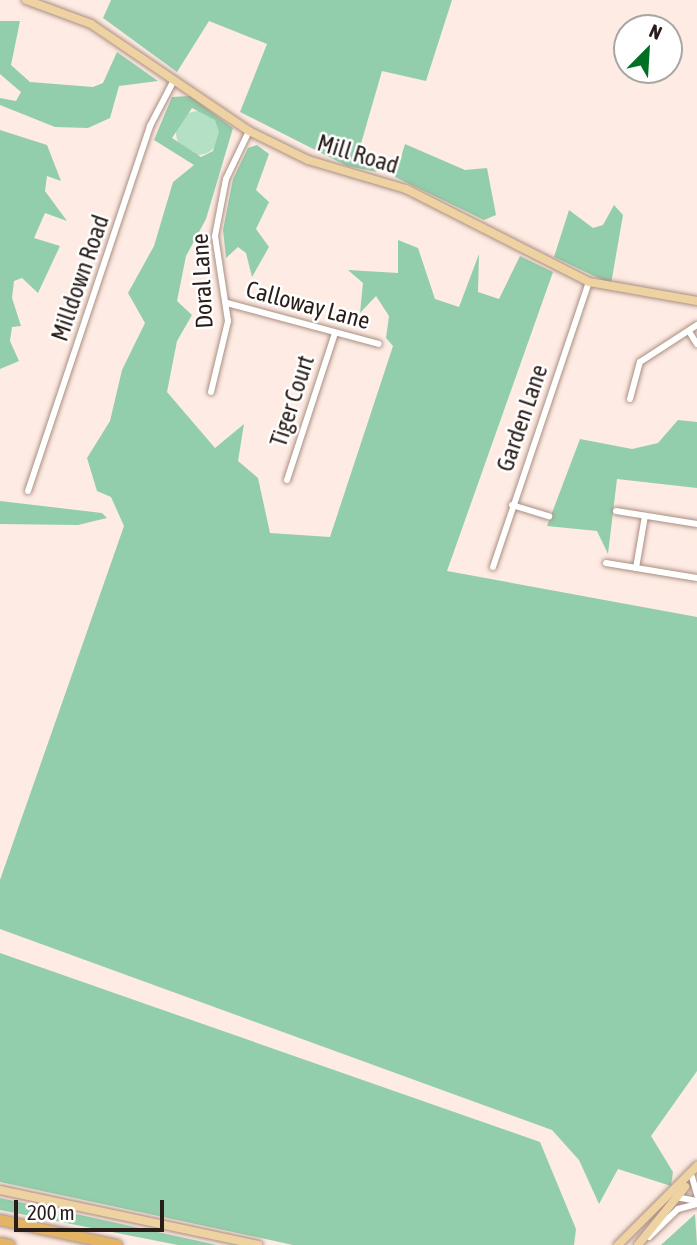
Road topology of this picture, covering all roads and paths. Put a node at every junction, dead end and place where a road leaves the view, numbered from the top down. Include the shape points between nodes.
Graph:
1 (26, 0) edge
2 (174, 80) junction
3 (249, 131) junction
4 (589, 282) junction
5 (697, 300) edge
6 (227, 303) junction
7 (697, 325) edge
8 (335, 333) junction
9 (690, 333) junction
10 (379, 344) dead end
11 (697, 344) edge
12 (211, 392) dead end
13 (629, 399) dead end
14 (287, 480) dead end
15 (28, 491) dead end
16 (512, 505) junction
17 (616, 511) dead end
18 (549, 516) dead end
19 (645, 516) junction
20 (697, 524) edge
21 (606, 564) dead end
22 (493, 567) dead end
23 (636, 568) junction
24 (697, 578) edge
25 (697, 1166) edge
26 (692, 1177) junction
27 (0, 1190) edge
28 (674, 1197) junction
29 (697, 1200) edge
30 (0, 1220) edge
31 (2, 1244) edge
32 (114, 1244) edge
33 (10, 1245) edge
34 (125, 1245) edge
35 (258, 1245) edge
36 (618, 1245) edge
37 (639, 1245) edge

1 - 2 main road, Mill Road via 91,24
2 - 3 main road, Mill Road
2 - 15 street, Milldown Road via 150,127
3 - 4 main road, Mill Road via 326,167 406,189
3 - 6 street, Doral Lane via 226,179 215,236
4 - 5 main road, Mill Road
4 - 16 street, Garden Lane
6 - 8 street, Calloway Lane
6 - 12 street, Doral Lane
7 - 9 street
8 - 10 street, Calloway Lane
8 - 14 street, Tiger Court
9 - 11 street
9 - 13 street via 640,362
16 - 18 street
16 - 22 street, Garden Lane
17 - 19 street
19 - 20 street
19 - 23 street
21 - 23 street
23 - 24 street
25 - 26 main road
25 - 28 main road
26 - 28 main road
26 - 29 street
27 - 35 main road
28 - 29 street
28 - 36 main road
28 - 37 main road
29 - 37 street via 675,1212
30 - 32 highway
31 - 33 highway
32 - 34 highway

